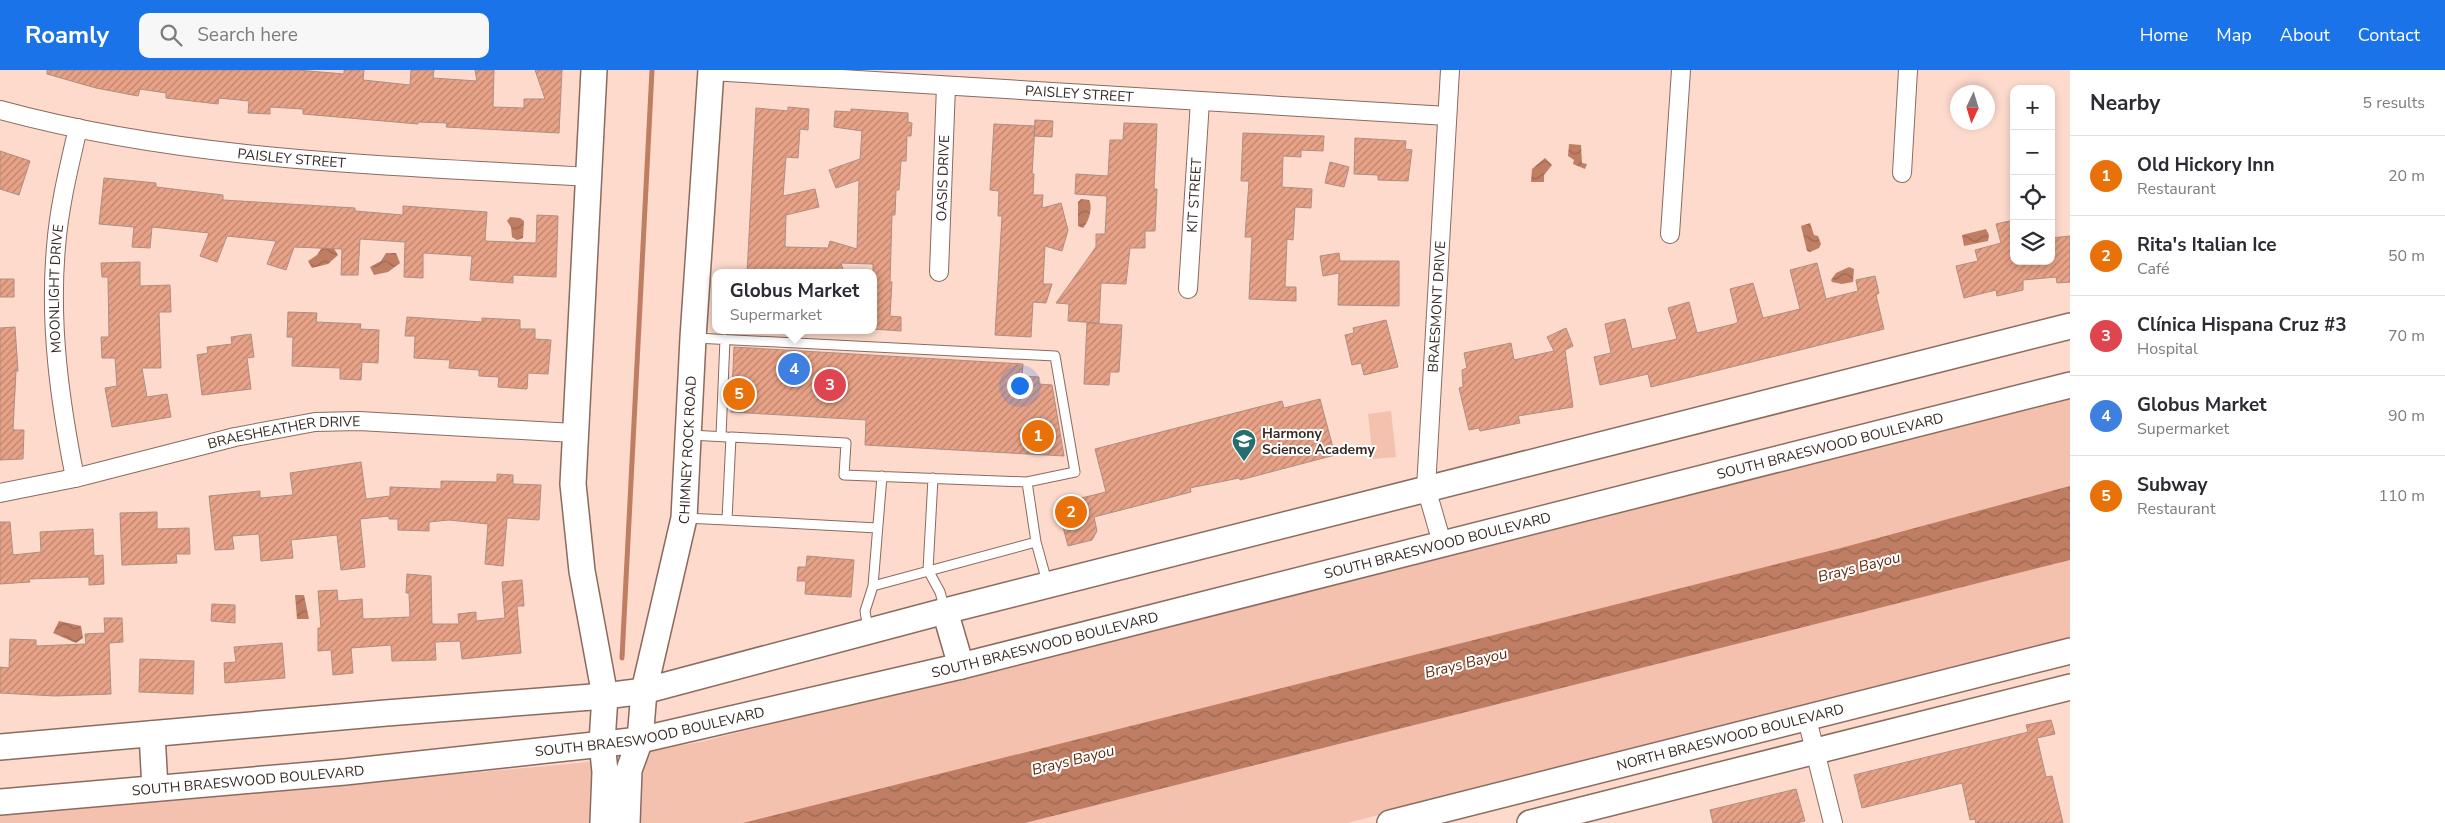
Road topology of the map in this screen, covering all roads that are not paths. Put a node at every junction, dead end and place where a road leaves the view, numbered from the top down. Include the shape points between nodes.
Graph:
1 (594, 70) edge
2 (1450, 70) edge
3 (1681, 70) edge
4 (1908, 70) edge
5 (711, 71) edge
6 (946, 86) junction
7 (1200, 101) junction
8 (0, 110) edge
9 (1448, 116) junction
10 (78, 128) junction
11 (1902, 173) dead end
12 (588, 178) junction
13 (1670, 234) dead end
14 (939, 272) dead end
15 (1188, 289) dead end
16 (2070, 326) edge
17 (693, 338) junction
18 (725, 339) junction
19 (2070, 385) edge
20 (574, 433) junction
21 (688, 435) junction
22 (721, 436) junction
23 (731, 437) junction
24 (882, 476) junction
25 (75, 478) junction
26 (933, 478) junction
27 (1027, 482) junction
28 (1426, 488) junction
29 (0, 493) edge
30 (684, 518) junction
31 (727, 520) junction
32 (878, 528) junction
33 (1036, 542) junction
34 (1442, 543) junction
35 (928, 570) junction
36 (1048, 585) junction
37 (873, 586) junction
38 (945, 611) junction
39 (869, 631) junction
40 (2070, 651) edge
41 (2044, 658) junction
42 (961, 666) junction
43 (2061, 689) edge
44 (644, 691) junction
45 (604, 696) junction
46 (1807, 719) junction
47 (152, 734) junction
48 (640, 740) junction
49 (602, 742) junction
50 (0, 748) edge
51 (1816, 752) junction
52 (1621, 764) junction
53 (617, 771) junction
54 (155, 788) junction
55 (1629, 799) junction
56 (0, 802) edge
57 (1439, 817) edge
58 (603, 823) edge
59 (627, 823) edge
60 (1390, 823) edge
61 (1530, 823) edge
62 (1833, 823) edge

1 - 12 main road
2 - 9 street, BRAESMONT DRIVE
3 - 13 street
4 - 11 street
5 - 6 street, PAISLEY STREET
5 - 17 main road, CHIMNEY ROCK ROAD
6 - 7 street, PAISLEY STREET
6 - 14 street, OASIS DRIVE
7 - 9 street, PAISLEY STREET
7 - 15 street, KIT STREET
8 - 10 street, PAISLEY STREET
9 - 28 street, BRAESMONT DRIVE
10 - 12 street, PAISLEY STREET via 267,158
10 - 25 street, MOONLIGHT DRIVE via 62,200 54,306 62,413
12 - 20 main road
16 - 28 main road
17 - 18 lane
17 - 21 main road, CHIMNEY ROCK ROAD
18 - 22 lane
18 - 27 lane via 1055,356 1075,472
19 - 34 main road, SOUTH BRAESWOOD BOULEVARD
20 - 25 street, BRAESHEATHER DRIVE via 359,420 315,422 235,437
20 - 45 main road via 573,484 582,571
21 - 22 lane
21 - 30 main road, CHIMNEY ROCK ROAD
22 - 23 lane
23 - 24 lane via 846,443 844,475
23 - 31 lane
24 - 26 lane
24 - 32 lane
25 - 29 street, BRAESHEATHER DRIVE
26 - 27 lane
26 - 35 lane
27 - 33 lane
28 - 34 street, BRAESMONT DRIVE
28 - 36 main road
30 - 31 lane
30 - 44 main road, CHIMNEY ROCK ROAD
31 - 32 lane
32 - 37 lane
33 - 35 lane
33 - 36 lane
34 - 42 main road, SOUTH BRAESWOOD BOULEVARD
35 - 37 lane
35 - 38 lane via 940,592
36 - 38 main road
37 - 39 lane via 865,612
38 - 39 main road
38 - 42 main road
39 - 44 main road
40 - 41 main road, NORTH BRAESWOOD BOULEVARD
41 - 43 main road
41 - 46 main road, NORTH BRAESWOOD BOULEVARD
42 - 48 main road, SOUTH BRAESWOOD BOULEVARD
43 - 51 main road
44 - 45 main road
44 - 48 main road, CHIMNEY ROCK ROAD
45 - 47 main road
45 - 49 main road, CHIMNEY ROCK ROAD
46 - 51 street
46 - 52 main road, NORTH BRAESWOOD BOULEVARD
47 - 50 main road
47 - 54 main road
48 - 49 main road, SOUTH BRAESWOOD BOULEVARD
48 - 53 main road, CHIMNEY ROCK ROAD
49 - 53 main road, CHIMNEY ROCK ROAD
49 - 54 main road, SOUTH BRAESWOOD BOULEVARD via 345,772
51 - 55 main road
51 - 62 street
52 - 55 main road
52 - 57 main road, NORTH BRAESWOOD BOULEVARD
53 - 58 main road, CHIMNEY ROCK ROAD
53 - 59 main road, CHIMNEY ROCK ROAD
54 - 56 main road, SOUTH BRAESWOOD BOULEVARD
55 - 61 main road
57 - 60 main road, NORTH BRAESWOOD BOULEVARD

